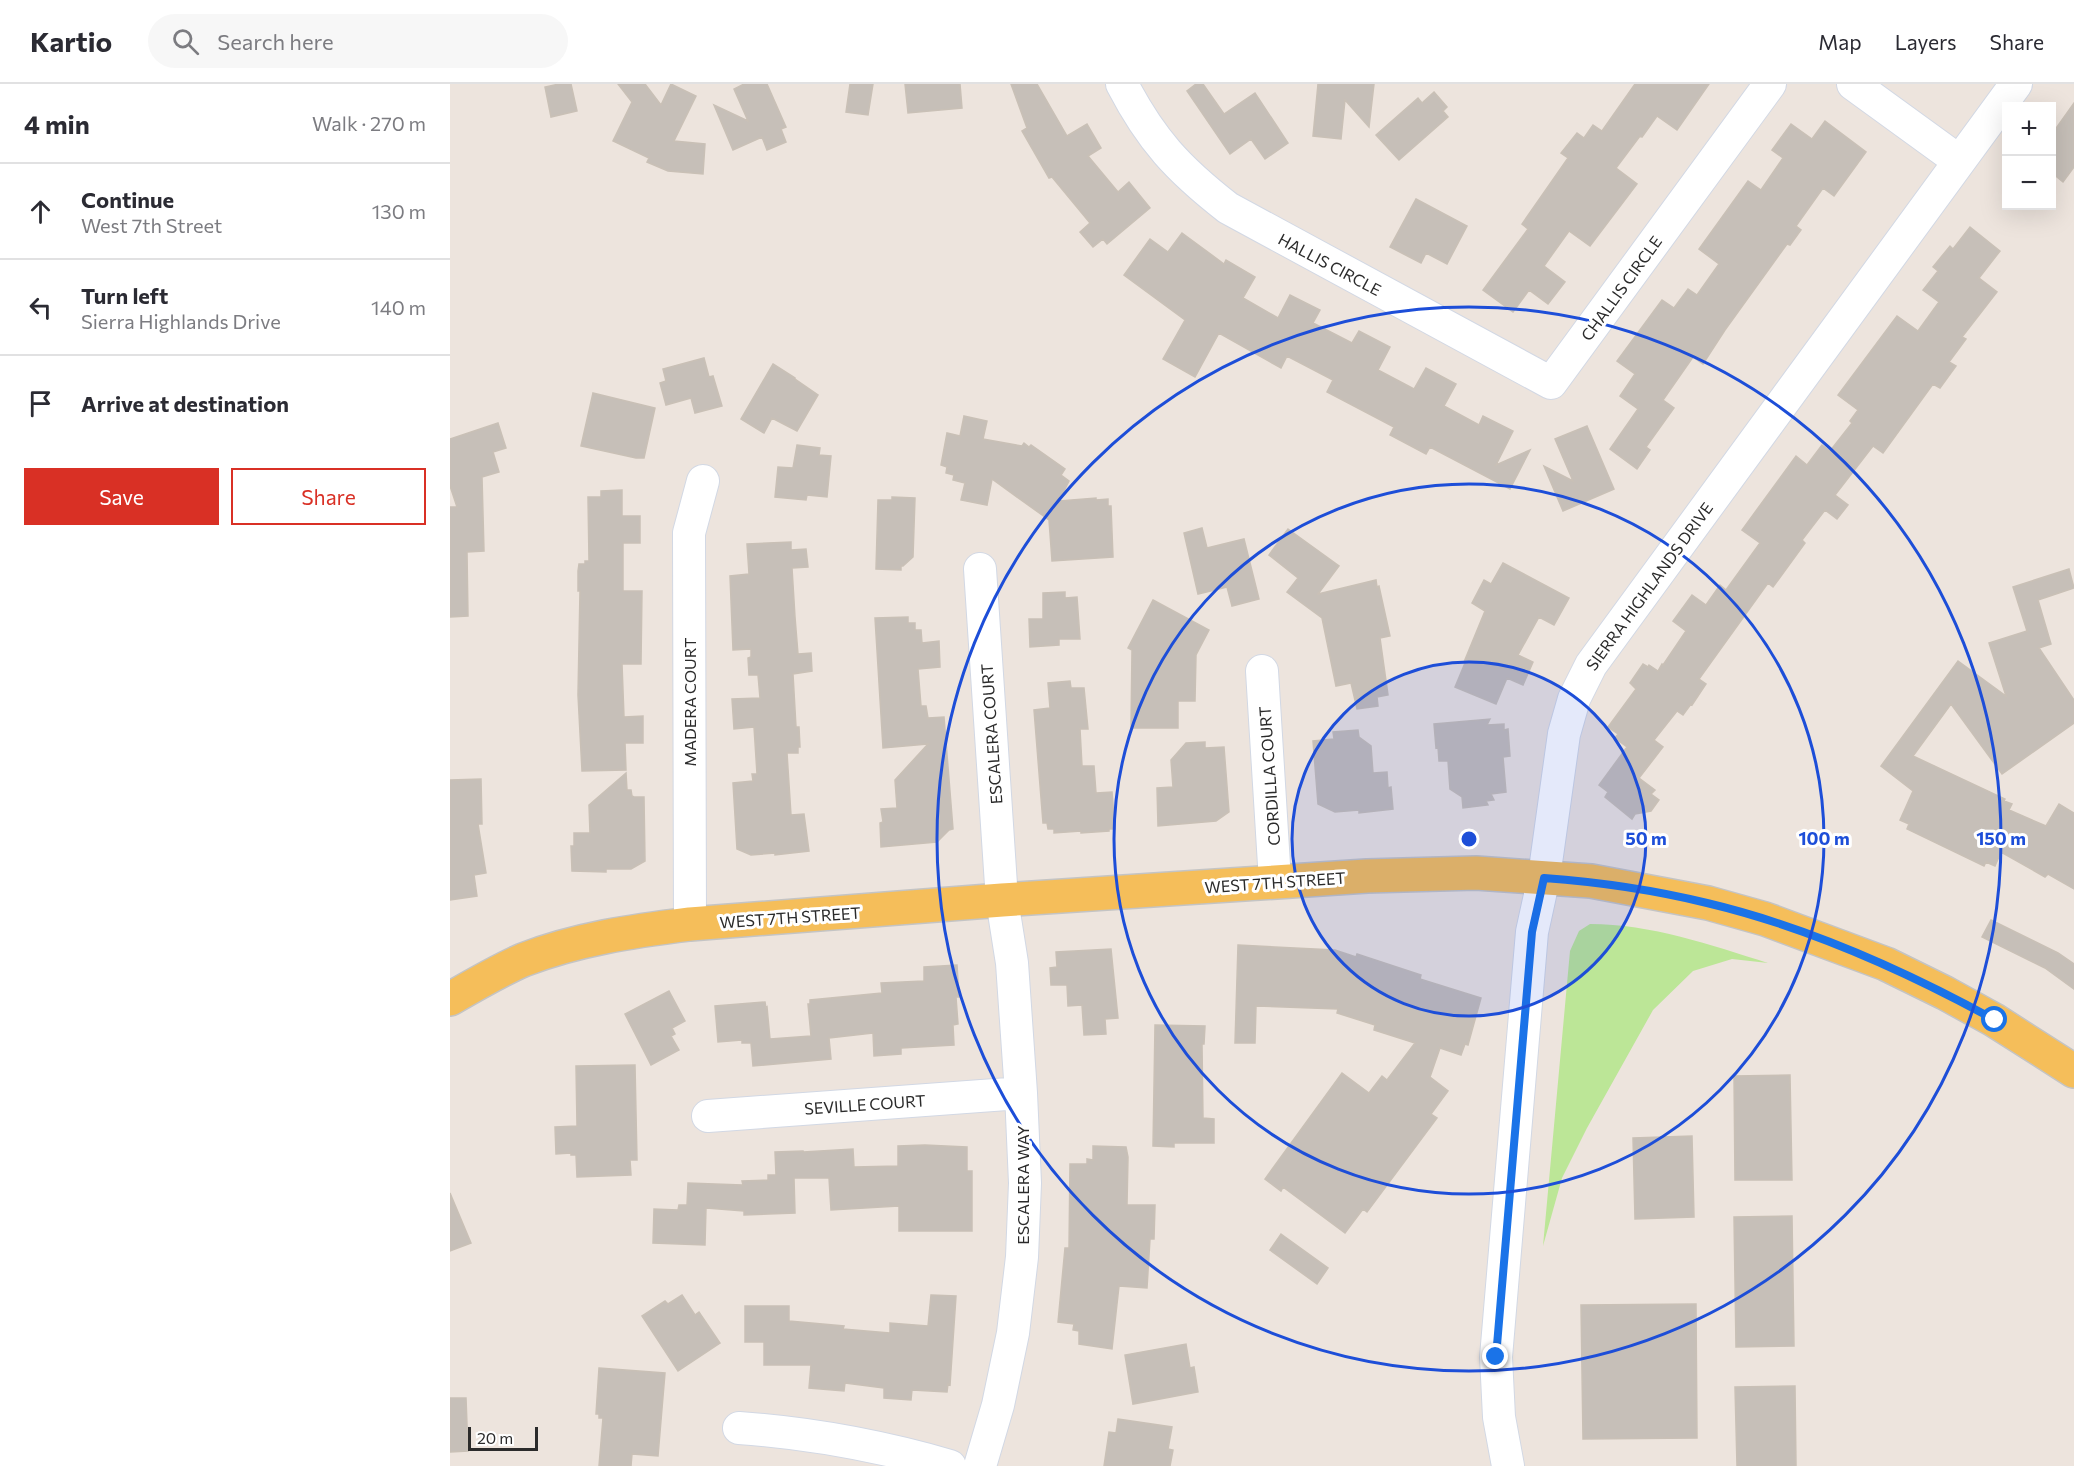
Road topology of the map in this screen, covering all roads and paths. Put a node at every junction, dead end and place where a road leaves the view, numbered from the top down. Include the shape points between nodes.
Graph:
1 (1122, 84) edge
2 (1770, 84) edge
3 (1853, 84) edge
4 (2016, 84) edge
5 (1959, 162) junction
6 (1432, 319) joint
7 (703, 482) dead end
8 (980, 568) dead end
9 (1262, 671) dead end
10 (1544, 878) junction
11 (1275, 881) junction
12 (1002, 900) junction
13 (690, 924) junction
14 (450, 999) edge
15 (2074, 1071) edge
16 (1021, 1093) junction
17 (708, 1116) dead end
18 (739, 1428) dead end
19 (950, 1466) edge
20 (980, 1466) edge
21 (1508, 1466) edge

1 - 6 street, HALLIS CIRCLE via 1137,114 1164,151 1193,181 1228,208
2 - 6 street, CHALLIS CIRCLE via 1551,382
3 - 5 street
4 - 5 street, SIERRA HIGHLANDS DRIVE
5 - 10 street, SIERRA HIGHLANDS DRIVE via 1591,665 1574,699 1564,734
7 - 13 street, MADERA COURT via 689,533
8 - 12 street, ESCALERA COURT
9 - 11 street, CORDILLA COURT
10 - 11 main road, WEST 7TH STREET via 1425,873
10 - 15 main road, WEST 7TH STREET via 1591,881 1708,903 1823,940 1886,964 1945,993
10 - 21 street, SIERRA HIGHLANDS DRIVE via 1532,932 1496,1357 1499,1417
11 - 12 main road, WEST 7TH STREET
12 - 13 main road, WEST 7TH STREET
12 - 16 street, ESCALERA WAY via 1012,963
13 - 14 main road, WEST 7TH STREET via 600,937 562,947 491,975
16 - 17 street, SEVILLE COURT
16 - 20 street, ESCALERA WAY via 1025,1183 1022,1257 1013,1333
18 - 19 street via 840,1439

